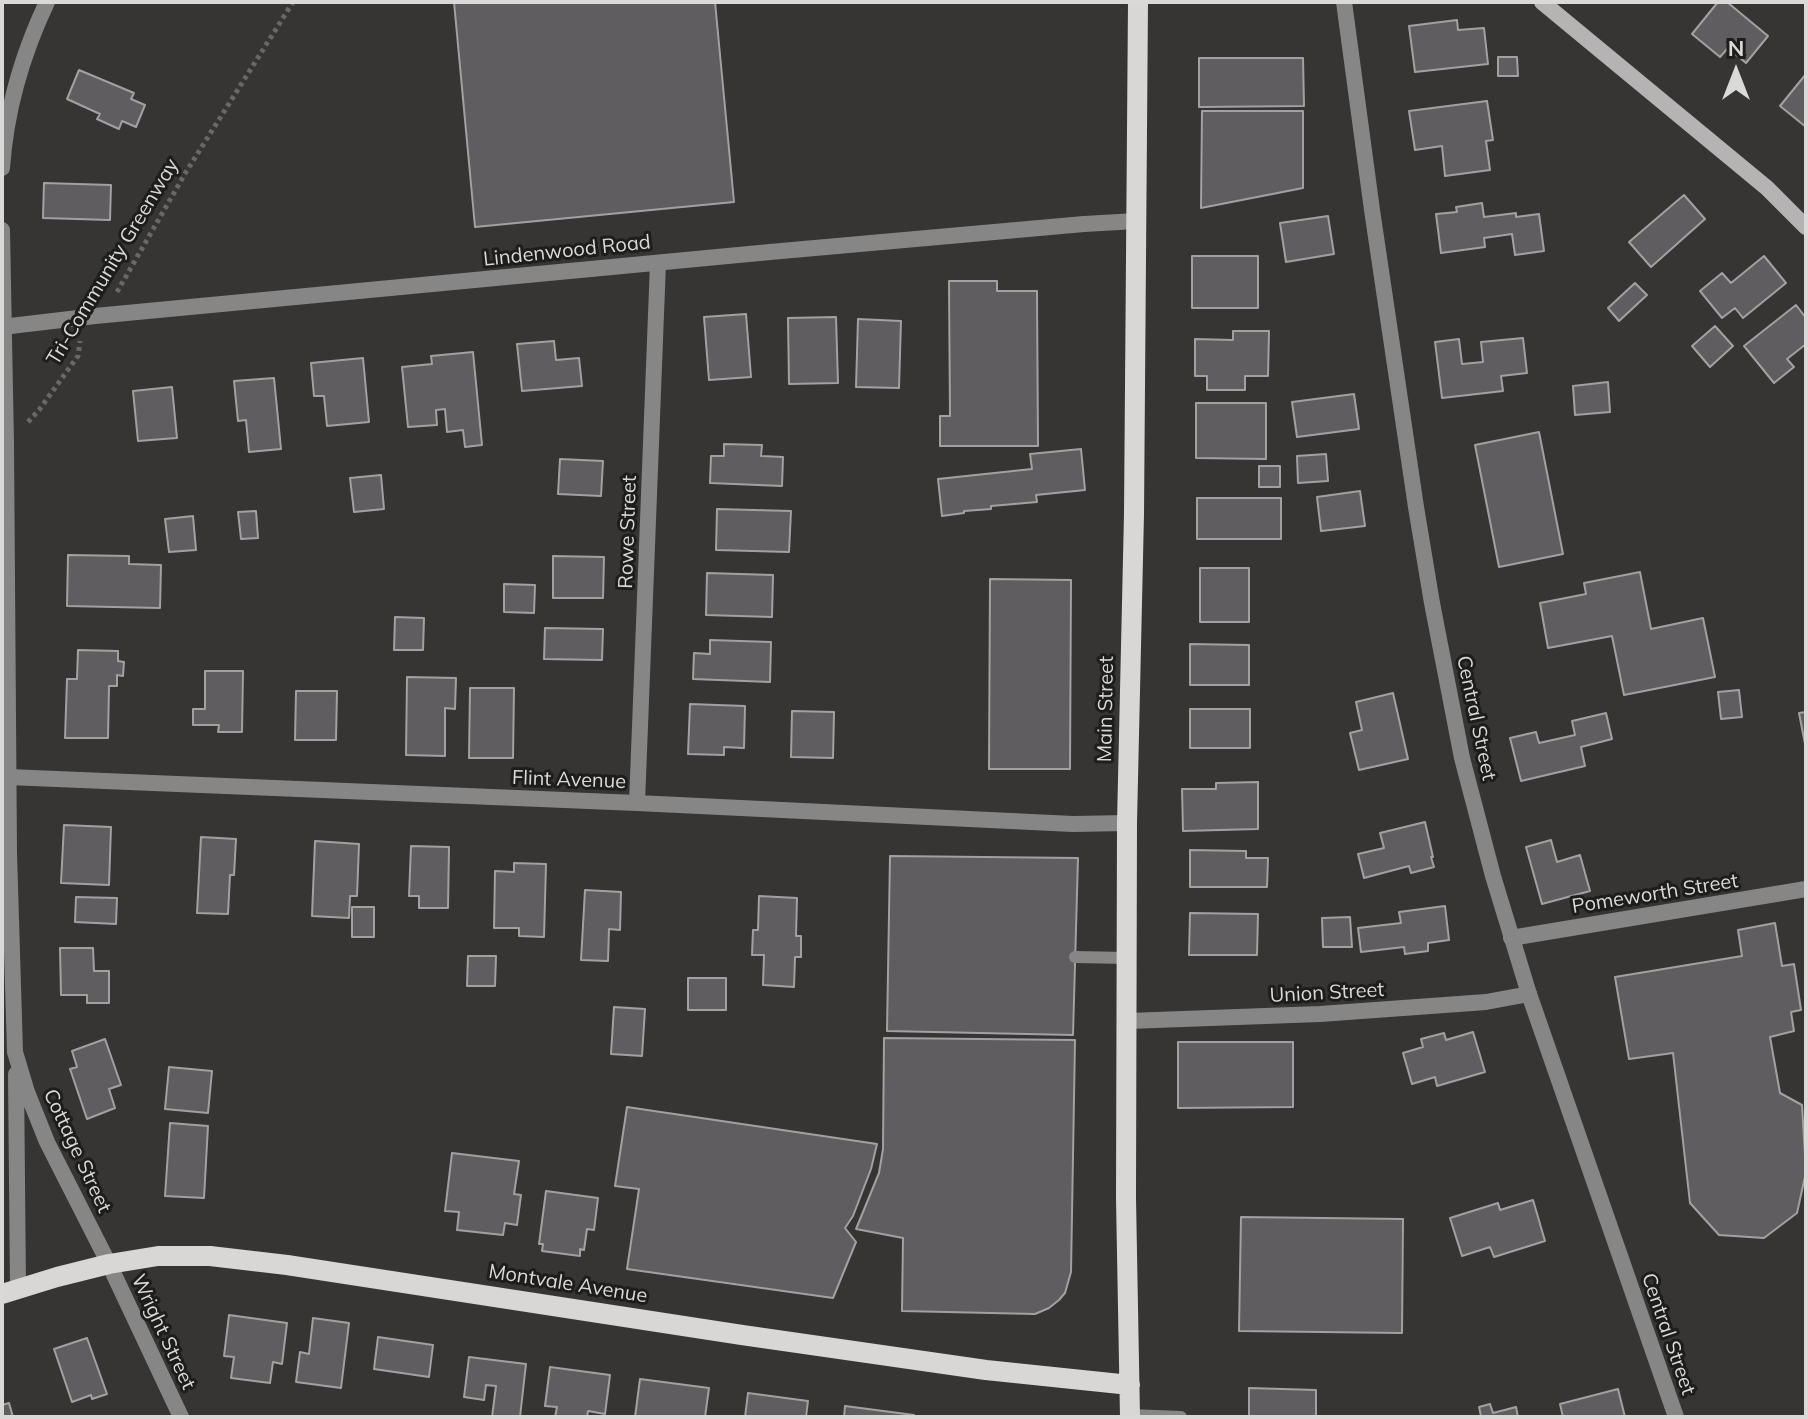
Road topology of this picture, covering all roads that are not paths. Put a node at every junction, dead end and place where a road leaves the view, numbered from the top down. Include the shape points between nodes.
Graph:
1 (47, 2) edge
2 (1138, 2) edge
3 (1344, 2) edge
4 (1542, 2) edge
5 (2, 168) edge
6 (1136, 221) junction
7 (1806, 227) edge
8 (2, 230) edge
9 (658, 263) junction
10 (4, 327) edge
11 (8, 777) junction
12 (637, 803) junction
13 (1127, 823) junction
14 (1806, 889) edge
15 (1511, 938) junction
16 (1075, 957) dead end
17 (1127, 958) junction
18 (1529, 994) junction
19 (1128, 1021) junction
20 (15, 1052) junction
21 (109, 1264) junction
22 (10, 1291) edge
23 (1130, 1385) junction
24 (1130, 1416) edge
25 (181, 1417) edge
26 (1181, 1417) edge
27 (1196, 1417) edge
28 (1676, 1417) edge

1 - 5 street via 16,84
2 - 6 main road, Main Street
3 - 15 street, Central Street via 1432,603 1462,758
4 - 7 main road via 1767,188
6 - 9 street, Lindenwood Road
6 - 13 main road, Main Street
8 - 10 street, Cottage Street
9 - 10 street, Lindenwood Road
9 - 12 street, Rowe Street
10 - 11 street, Cottage Street
11 - 12 street, Flint Avenue
11 - 20 street, Cottage Street
12 - 13 street, Flint Avenue
13 - 17 main road, Main Street
14 - 15 street, Pomeworth Street
15 - 18 street, Central Street
16 - 17 lane
17 - 19 main road, Main Street
18 - 19 street, Union Street via 1320,1014
18 - 28 street, Central Street
19 - 23 main road, Main Street
20 - 21 street, Cottage Street via 47,1142
20 - 22 street, Cottage Street
21 - 22 main road, Montvale Avenue
21 - 23 main road, Montvale Avenue via 158,1256 249,1260 880,1355
21 - 25 street, Wright Street
23 - 24 main road, Main Street
24 - 26 lane
26 - 27 lane

